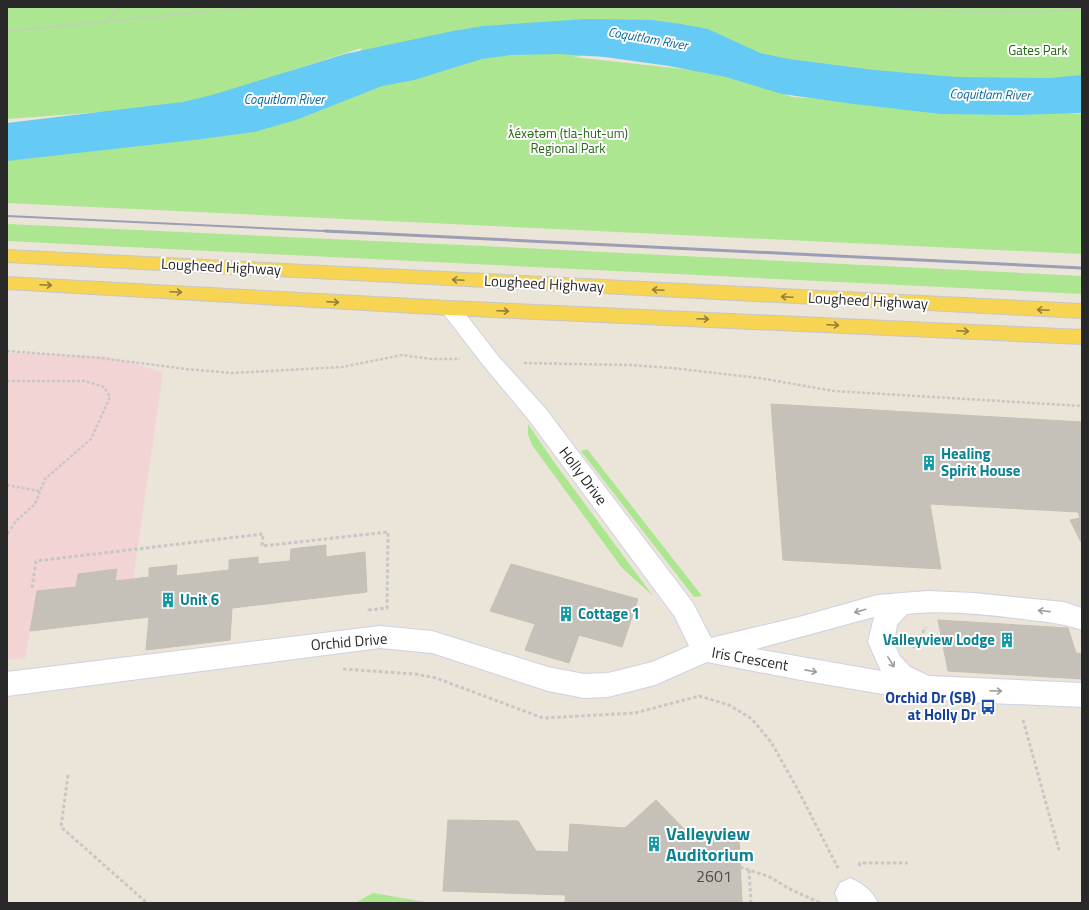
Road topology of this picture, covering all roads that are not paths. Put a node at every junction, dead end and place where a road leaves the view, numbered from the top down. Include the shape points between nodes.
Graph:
1 (7, 256) edge
2 (7, 282) edge
3 (450, 308) junction
4 (1082, 311) edge
5 (1082, 337) edge
6 (900, 604) junction
7 (1082, 619) edge
8 (704, 651) junction
9 (7, 684) edge
10 (929, 688) junction
11 (1082, 695) edge

4 -> 1 main road, Lougheed Highway
2 -> 3 main road, Lougheed Highway
3 -> 5 main road, Lougheed Highway
3 - 8 street, Holly Drive via 536,414 684,610
7 -> 6 street, Iris Crescent via 1064,613 974,603 928,601
6 -> 8 street, Iris Crescent via 877,606
6 -> 10 street via 885,621 881,642 890,662 901,675
8 - 9 street, Orchid Drive via 655,673 608,685 584,686 548,680 432,642 380,637
8 -> 10 street, Iris Crescent via 841,677
10 -> 11 street, Iris Crescent

